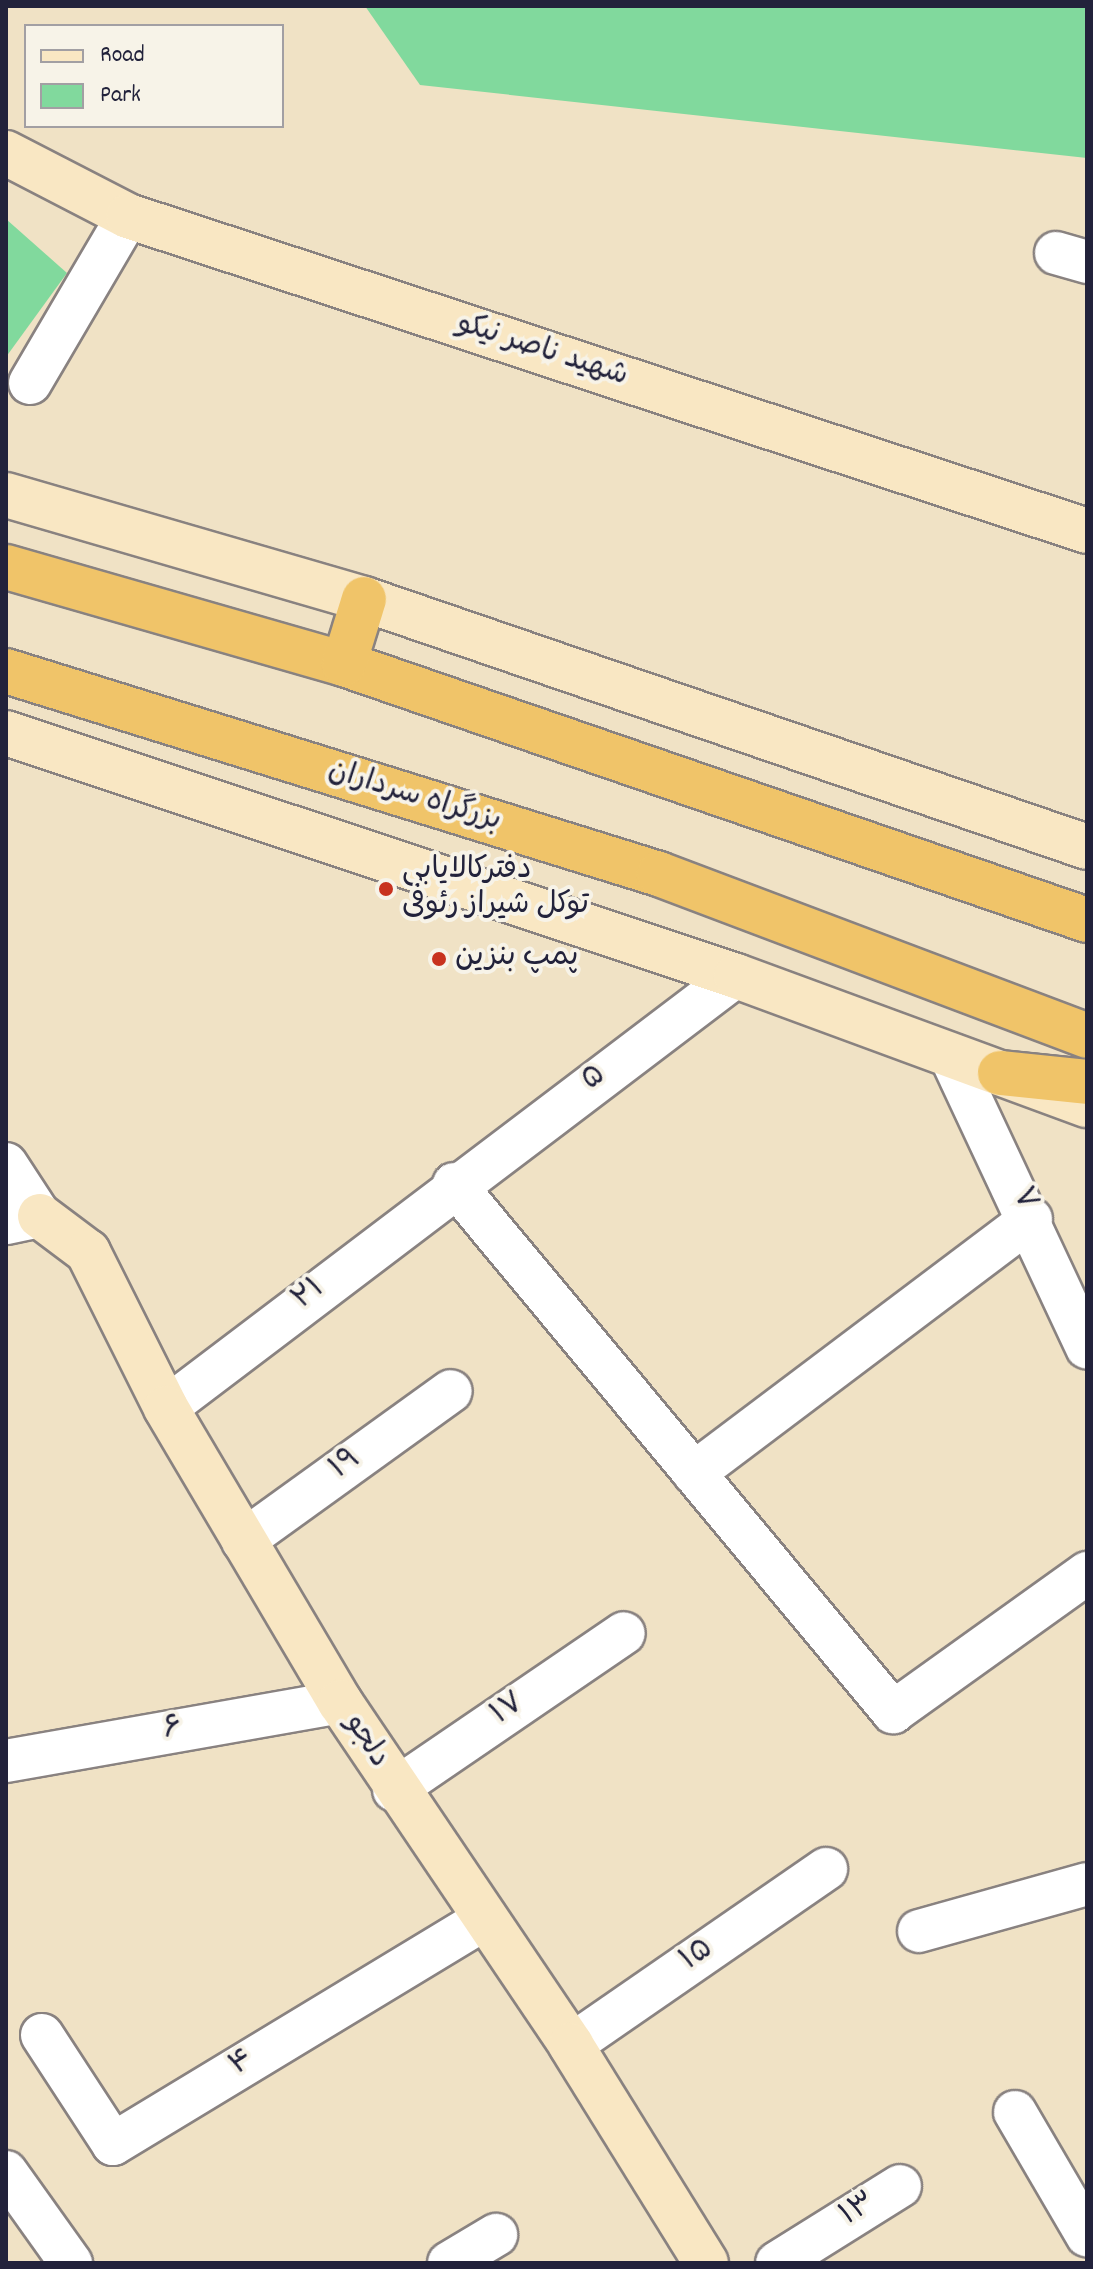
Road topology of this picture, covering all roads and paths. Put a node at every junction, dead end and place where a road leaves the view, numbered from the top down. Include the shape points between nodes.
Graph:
1 (6, 153) edge
2 (128, 216) junction
3 (30, 383) dead end
4 (6, 495) edge
5 (1087, 531) edge
6 (6, 567) edge
7 (364, 599) junction
8 (344, 664) junction
9 (6, 671) edge
10 (6, 733) edge
11 (1087, 847) edge
12 (1087, 920) edge
13 (736, 976) junction
14 (1087, 1036) edge
15 (950, 1055) junction
16 (1000, 1073) junction
17 (1087, 1082) edge
18 (1087, 1105) edge
19 (6, 1164) edge
20 (454, 1184) junction
21 (23, 1219) edge
22 (1031, 1219) junction
23 (1087, 1347) edge
24 (451, 1391) dead end
25 (166, 1408) junction
26 (694, 1473) junction
27 (243, 1541) junction
28 (1087, 1573) edge
29 (624, 1633) dead end
30 (340, 1702) junction
31 (6, 1761) edge
32 (394, 1790) junction
33 (826, 1869) dead end
34 (1087, 1884) edge
35 (484, 1919) junction
36 (919, 1931) dead end
37 (42, 2035) dead end
38 (571, 2045) junction
39 (1015, 2112) dead end
40 (9, 2171) edge
41 (900, 2186) dead end
42 (496, 2235) dead end
43 (1087, 2235) edge
44 (71, 2263) edge
45 (449, 2263) edge
46 (706, 2263) edge
47 (777, 2263) edge

1 - 2 street, شهید ناصر نیکو
2 - 3 street
2 - 5 street, شهید ناصر نیکو
4 - 7 street
6 - 8 highway
7 - 8 highway
7 - 11 street
8 - 12 highway
9 - 14 highway, بزرگراه سرداران via 659,874
10 - 13 street
13 - 15 street
13 - 20 street, ۵
15 - 16 street
15 - 22 street, ۷
16 - 17 highway
16 - 18 street
19 - 21 street
20 - 25 street, ۲۱
20 - 26 street
21 - 25 street, دلجو via 88,1252
22 - 23 street, ۷
22 - 26 street
24 - 27 street, ۱۹
25 - 27 street, دلجو
26 - 28 street via 893,1712
27 - 30 street, دلجو
29 - 32 street, ۱۷
30 - 31 street, ۶
30 - 32 street, دلجو
32 - 35 street, دلجو
33 - 38 street, ۱۵
34 - 36 street
35 - 37 street, ۴ via 113,2144
35 - 38 street, دلجو
38 - 46 street, دلجو
39 - 43 street
40 - 44 street
41 - 47 street, ۱۳
42 - 45 street

